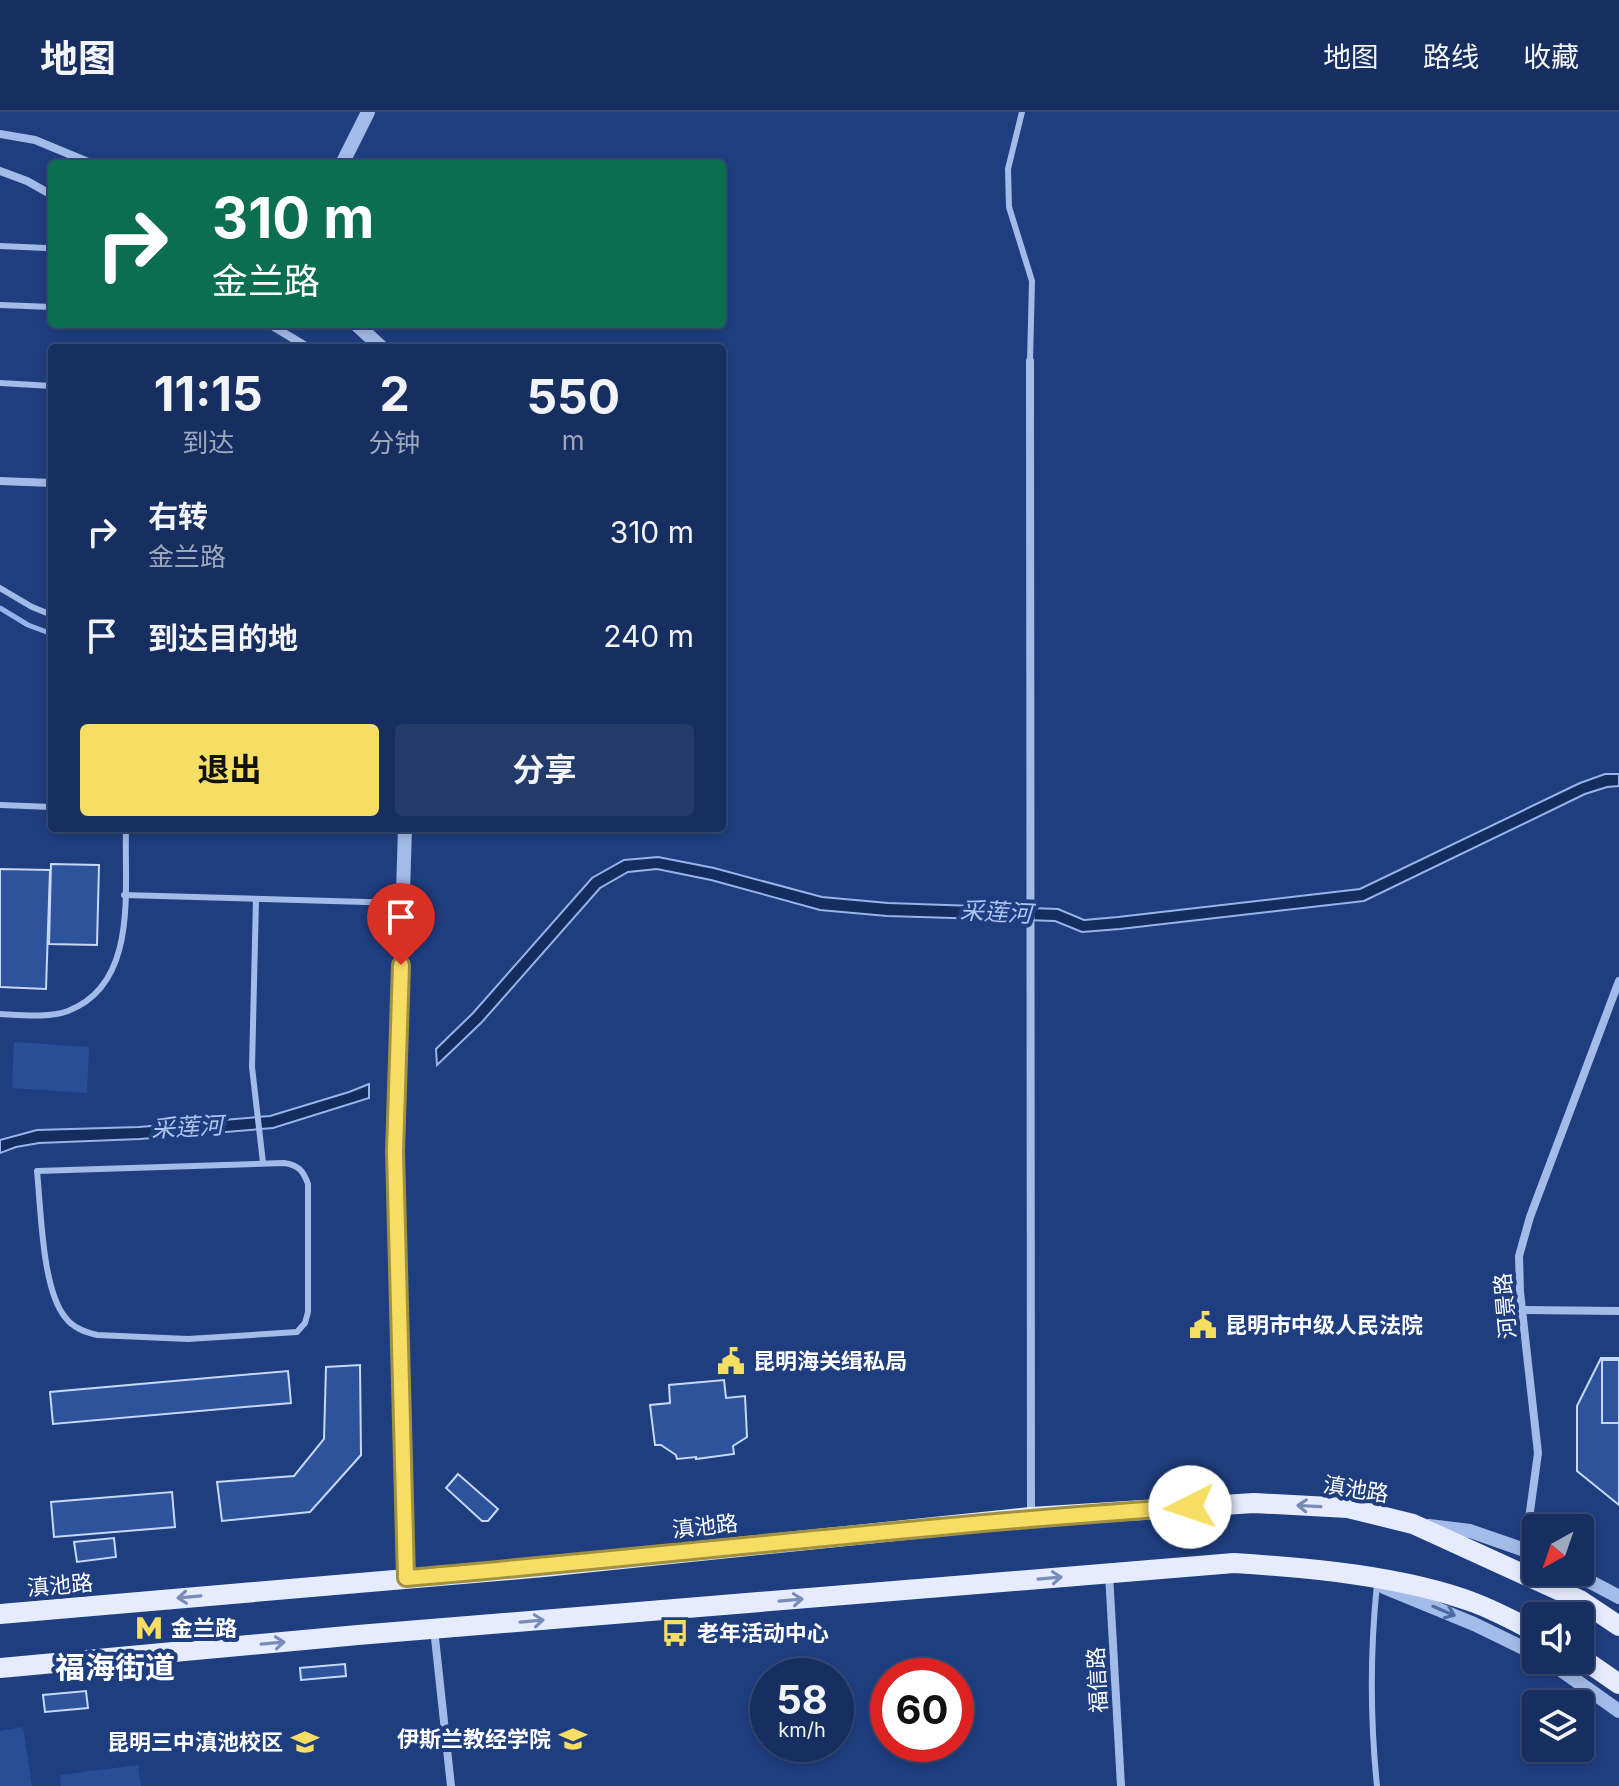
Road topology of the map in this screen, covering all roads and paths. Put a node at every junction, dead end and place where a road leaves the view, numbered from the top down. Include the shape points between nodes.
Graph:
1 (368, 112) edge
2 (1022, 112) edge
3 (0, 134) edge
4 (83, 160) edge
5 (344, 160) edge
6 (0, 171) edge
7 (48, 193) edge
8 (0, 246) edge
9 (48, 247) edge
10 (0, 305) edge
11 (48, 307) edge
12 (276, 328) edge
13 (360, 328) edge
14 (302, 344) edge
15 (378, 344) edge
16 (1030, 361) joint
17 (0, 383) edge
18 (48, 386) edge
19 (0, 481) edge
20 (48, 483) edge
21 (0, 588) edge
22 (48, 613) edge
23 (0, 805) edge
24 (48, 807) edge
25 (126, 832) edge
26 (405, 832) edge
27 (124, 895) junction
28 (256, 899) junction
29 (403, 903) junction
30 (1619, 981) edge
31 (0, 1014) edge
32 (263, 1163) junction
33 (1522, 1310) junction
34 (1619, 1311) edge
35 (1533, 1514) edge
36 (1031, 1517) junction
37 (1413, 1524) junction
38 (1522, 1548) edge
39 (1109, 1573) junction
40 (1345, 1573) junction
41 (406, 1578) junction
42 (1377, 1584) junction
43 (1594, 1584) edge
44 (1619, 1597) edge
45 (0, 1614) edge
46 (1522, 1625) edge
47 (1619, 1626) edge
48 (434, 1629) junction
49 (1522, 1647) edge
50 (1594, 1667) edge
51 (0, 1668) edge
52 (1567, 1674) edge
53 (1619, 1684) edge
54 (1619, 1711) edge
55 (451, 1786) edge
56 (1121, 1786) edge
57 (1377, 1786) edge

1 - 5 street
2 - 16 lane via 1008,169 1009,207 1032,281
3 - 4 street via 35,140
6 - 7 street
8 - 9 lane
10 - 11 lane
12 - 14 street
13 - 15 street
16 - 36 street
17 - 18 lane
19 - 20 street
21 - 22 lane
23 - 24 lane
25 - 27 lane
26 - 29 street
27 - 28 lane
27 - 31 lane via 123,941 112,975 93,996 67,1012
28 - 29 lane
28 - 32 lane via 252,1067
29 - 41 street via 395,1151
30 - 33 street, 河景路 via 1530,1217 1519,1256
32 - 32 lane via 37,1171 53,1297 65,1318 97,1335 201,1339 297,1332 308,1312 308,1184 295,1165
33 - 34 street
33 - 35 street, 河景路 via 1538,1453
37 -> 36 main road, 滇池路 via 1348,1508 1254,1503
36 - 41 main road, 滇池路
37 - 38 street, 滇池路 via 1470,1531
37 - 47 main road, 滇池路 via 1580,1600
39 - 40 main road via 1234,1563
48 -> 39 main road
39 - 56 street, 福信路
40 - 42 street
40 - 46 main road via 1473,1602
41 -> 45 main road, 滇池路
42 -> 49 street
42 - 57 lane via 1370,1645
43 - 44 street
51 -> 48 main road
48 - 55 street
50 - 53 main road
52 - 54 street

